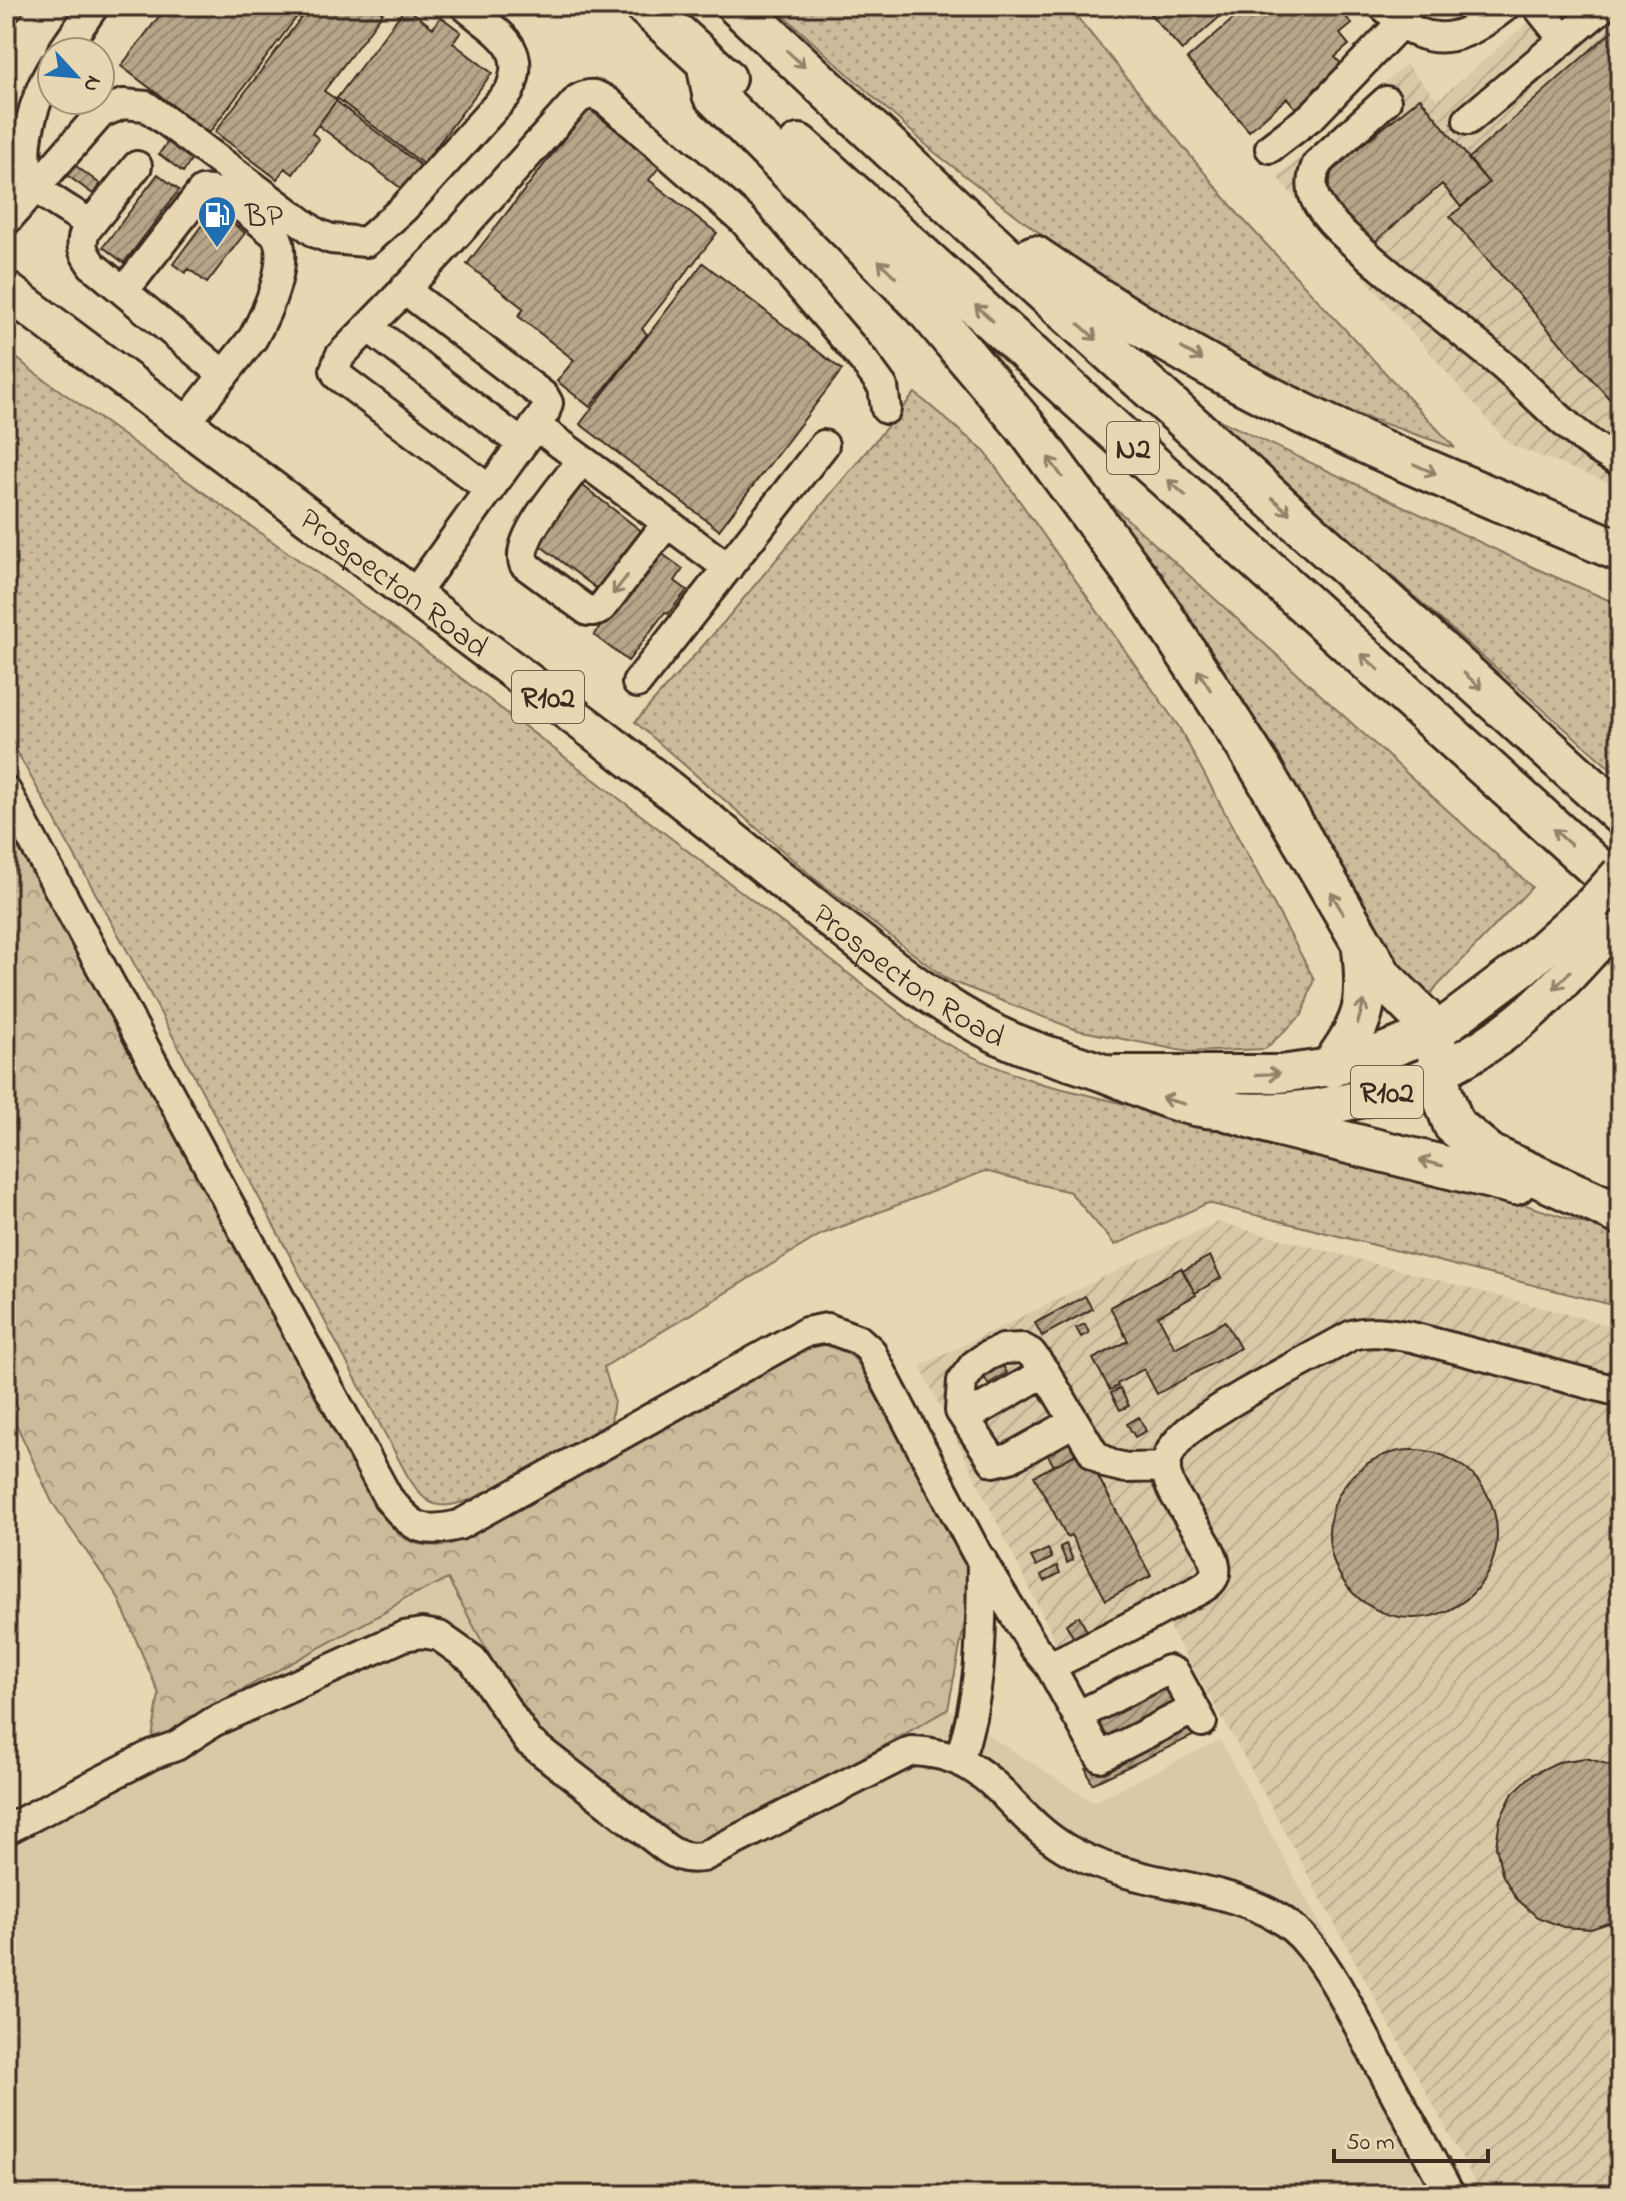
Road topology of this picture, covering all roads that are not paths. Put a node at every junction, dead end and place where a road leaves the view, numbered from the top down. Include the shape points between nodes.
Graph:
1 (94, 6) edge
2 (465, 6) edge
3 (646, 6) edge
4 (738, 6) edge
5 (1506, 6) edge
6 (1537, 6) edge
7 (1604, 6) edge
8 (1388, 10) edge
9 (73, 36) edge
10 (1564, 40) junction
11 (707, 61) junction
12 (36, 100) edge
13 (1386, 101) dead end
14 (1468, 120) dead end
15 (1270, 148) dead end
16 (137, 166) dead end
17 (36, 186) junction
18 (938, 192) junction
19 (8, 216) edge
20 (90, 224) junction
21 (404, 289) junction
22 (6, 290) edge
23 (124, 291) junction
24 (368, 327) junction
25 (224, 375) junction
26 (886, 409) dead end
27 (184, 425) junction
28 (528, 434) junction
29 (824, 445) dead end
30 (582, 460) junction
31 (1620, 462) edge
32 (490, 490) junction
33 (667, 523) junction
34 (1620, 551) edge
35 (728, 568) junction
36 (413, 596) junction
37 (637, 683) dead end
38 (6, 791) edge
39 (1620, 814) edge
40 (1620, 874) edge
41 (1612, 909) edge
42 (1363, 949) junction
43 (1432, 1033) junction
44 (1331, 1067) junction
45 (1106, 1074) junction
46 (1439, 1074) junction
47 (1227, 1110) junction
48 (1604, 1208) edge
49 (1045, 1372) junction
50 (1620, 1392) edge
51 (965, 1418) junction
52 (1074, 1422) junction
53 (1166, 1467) junction
54 (982, 1560) junction
55 (1050, 1666) junction
56 (1077, 1716) junction
57 (959, 1760) junction
58 (6, 1830) edge
59 (1450, 2195) edge

1 - 9 lane
2 - 17 lane via 512,46 516,58 509,92 404,208 366,242 316,233 146,106 135,104 101,113
3 - 11 highway, N2
4 -> 18 highway, N2
5 - 8 lane via 1461,34 1436,38 1418,33
6 - 10 lane
7 - 10 lane
8 - 15 lane via 1313,115
10 - 14 lane
41 -> 11 highway, N2
42 -> 11 highway via 1260,767 1144,587 1034,438 924,306 713,94
12 - 17 lane via 27,168
13 - 31 lane via 1317,164 1312,190 1318,205 1383,269 1584,439
16 - 20 lane
17 - 19 lane
17 - 20 lane
18 -> 34 highway via 1104,303 1240,383 1371,446
18 -> 39 highway, N2
20 - 23 lane via 81,240 82,251
21 - 24 lane
21 - 26 lane via 589,93 668,152 743,220 864,361 883,387
21 - 28 lane via 544,396 547,407
22 - 27 main road, Prospecton Road / R102
23 - 25 lane
23 - 25 lane via 207,189 221,193 276,235 282,252 266,312
24 - 28 lane
24 - 32 lane via 340,356 338,376
25 - 27 lane
27 - 36 main road, Prospecton Road / R102
28 - 30 lane
28 - 32 lane
29 - 35 lane
30 - 33 lane
33 -> 30 lane via 597,611 588,611 524,564 527,537
32 - 36 lane
33 - 35 lane
35 - 37 lane
36 - 45 main road, Prospecton Road / R102 via 942,1003 1035,1052
38 - 54 lane via 388,1498 411,1522 420,1529 459,1525 748,1362 806,1332 827,1328 870,1350
40 - 41 main road, Prospecton Road / R102, bridge
41 - 43 main road, Prospecton Road / R102
41 -> 46 main road, Prospecton Road / R102 via 1552,991 1491,1043
42 - 43 highway
44 -> 42 highway via 1348,1045 1364,1006
43 - 44 main road, Prospecton Road / R102
43 - 46 highway
45 -> 44 main road, Prospecton Road / R102 via 1243,1075
47 -> 45 main road, Prospecton Road / R102 via 1177,1104
46 - 47 main road, Prospecton Road / R102 via 1342,1104
46 - 48 highway via 1446,1110 1470,1141
48 -> 47 highway
49 - 51 lane
49 - 51 lane via 1022,1348 987,1356 962,1381 960,1411
49 - 52 lane
50 - 53 lane via 1412,1337 1363,1332 1187,1432
51 - 52 lane via 994,1462
52 - 53 lane via 1094,1454 1109,1464
53 - 55 lane via 1168,1483 1212,1556 1214,1578
54 - 55 lane
54 - 57 lane via 981,1667
55 - 56 lane
56 - 56 lane via 1168,1670 1175,1673 1198,1716 1100,1757
57 - 58 lane via 911,1751 703,1857 689,1859 666,1848 528,1741 473,1660 439,1636 422,1633 404,1636 213,1722 176,1746
57 - 59 lane via 983,1775 1053,1840 1093,1864 1240,1902 1289,1925 1335,1983

